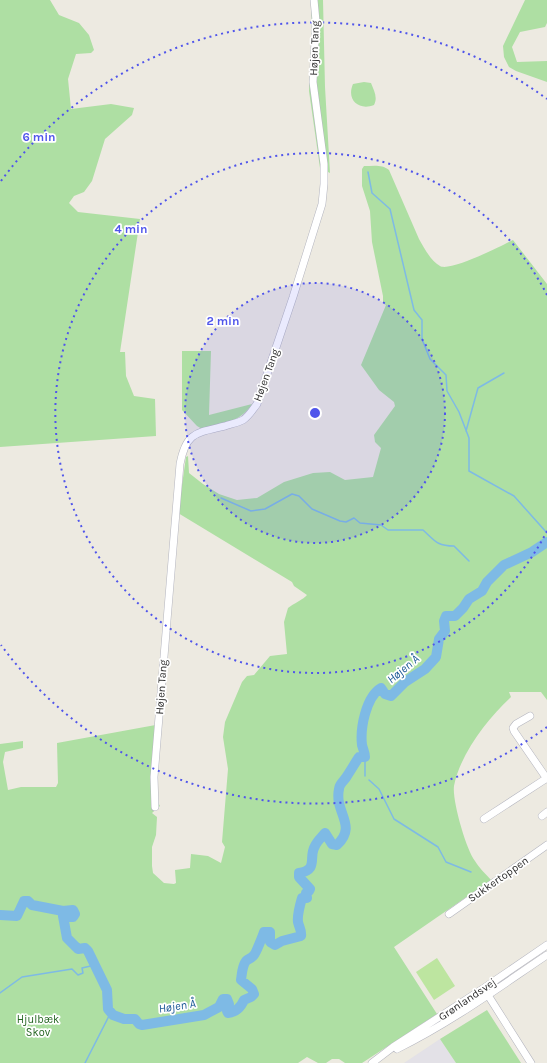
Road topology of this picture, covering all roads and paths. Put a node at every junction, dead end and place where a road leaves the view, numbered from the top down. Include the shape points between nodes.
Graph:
1 (314, 0) edge
2 (530, 716) dead end
3 (547, 778) edge
4 (155, 807) dead end
5 (484, 820) dead end
6 (547, 845) edge
7 (449, 914) dead end
8 (547, 945) edge
9 (547, 955) edge
10 (484, 988) junction
11 (488, 996) junction
12 (388, 1052) junction
13 (372, 1063) edge
14 (531, 1063) edge

1 - 4 street, Højen Tang via 316,21 313,82 324,164 322,204 257,404 243,420 199,433 191,438 183,450 163,653 154,777
2 - 3 street via 513,728
3 - 5 street
6 - 7 street, Sukkertoppen
8 - 10 street, Grønlandsvej
9 - 11 street, Grønlandsvej
10 - 11 street
10 - 12 street, Grønlandsvej
11 - 12 street, Grønlandsvej via 431,1032
11 - 14 street
12 - 13 street, Grønlandsvej

